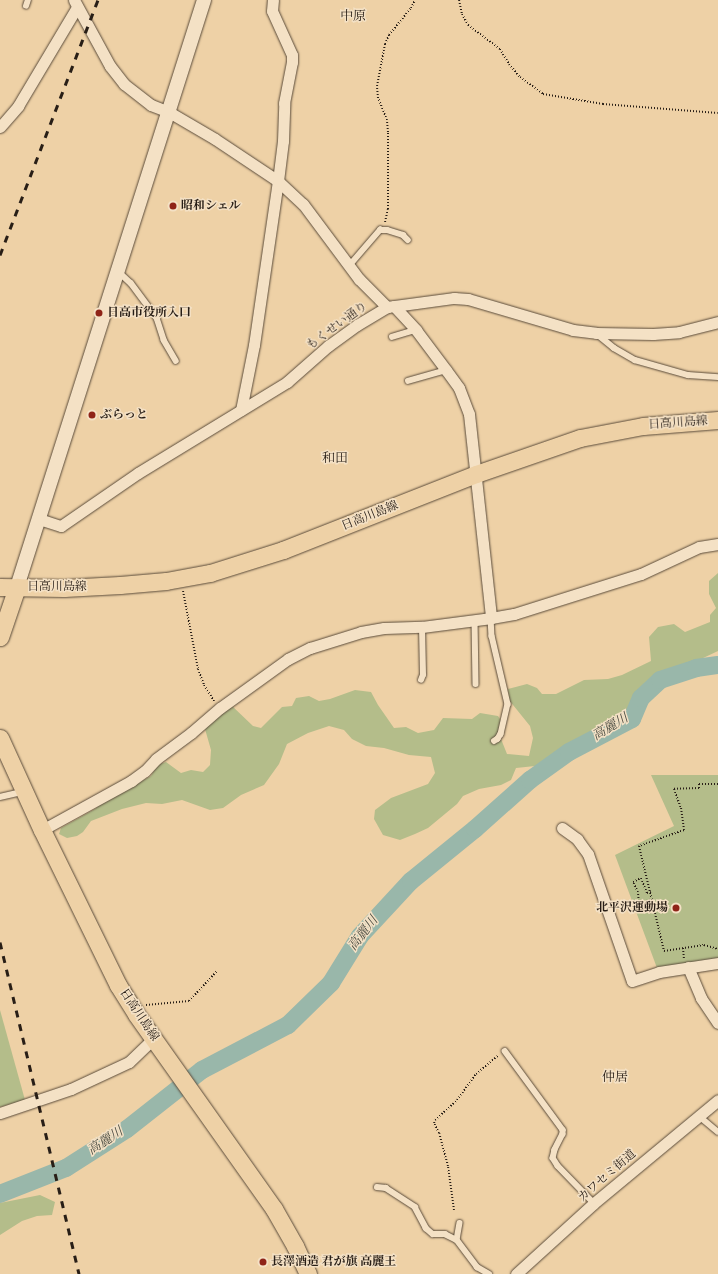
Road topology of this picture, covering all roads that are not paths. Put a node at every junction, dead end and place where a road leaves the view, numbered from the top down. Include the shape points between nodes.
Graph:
1 (204, 0) edge
2 (273, 0) edge
3 (76, 3) edge
4 (169, 112) junction
5 (0, 127) edge
6 (278, 181) junction
7 (408, 240) dead end
8 (349, 266) junction
9 (118, 272) junction
10 (390, 306) junction
11 (718, 322) edge
12 (416, 330) junction
13 (596, 333) junction
14 (392, 338) dead end
15 (176, 361) dead end
16 (446, 370) junction
17 (718, 377) edge
18 (408, 380) dead end
19 (241, 410) junction
20 (718, 420) edge
21 (476, 474) junction
22 (39, 519) junction
23 (718, 544) edge
24 (8, 587) edge
25 (491, 618) junction
26 (475, 620) junction
27 (422, 627) junction
28 (0, 637) edge
29 (421, 680) dead end
30 (476, 684) dead end
31 (0, 738) edge
32 (494, 741) dead end
33 (24, 791) junction
34 (0, 796) edge
35 (562, 828) dead end
36 (42, 830) junction
37 (718, 962) edge
38 (688, 967) junction
39 (718, 1023) edge
40 (157, 1042) junction
41 (505, 1051) road end
42 (718, 1100) edge
43 (0, 1113) edge
44 (698, 1115) junction
45 (718, 1132) edge
46 (377, 1187) dead end
47 (594, 1203) junction
48 (460, 1223) dead end
49 (457, 1240) junction
50 (308, 1274) edge
51 (489, 1274) edge
52 (516, 1274) edge

1 - 4 street
2 - 6 street via 272,11 292,55 284,103
3 - 4 street via 110,66 124,84 152,105
3 - 5 street via 18,106
4 - 6 street
4 - 9 street
6 - 8 street via 303,204
6 - 19 street via 254,344
7 - 8 lane via 403,235 380,230
8 - 10 street via 359,279
9 - 15 lane via 131,283 157,318 164,340
9 - 22 street
10 - 12 street
10 - 13 street, もくせい通り via 454,298 468,299 573,330
10 - 19 street, もくせい通り via 328,346 287,382
11 - 13 street, もくせい通り via 679,332
12 - 14 lane
12 - 16 street
13 - 17 lane via 614,348 635,360 688,375
16 - 18 lane
16 - 21 street via 459,388 470,414
19 - 22 street, もくせい通り via 138,473 61,526
20 - 21 main road, 日高川島線 via 642,426 580,438
21 - 24 main road, 日高川島線 via 283,550 210,573 120,585
21 - 25 street
22 - 24 street
23 - 25 street via 699,547 640,574 514,614
24 - 28 main road, 日高川島線
25 - 26 street
25 - 32 lane via 492,636 508,704 501,734
26 - 27 street
26 - 30 lane
27 - 29 lane
27 - 36 street via 384,628 361,632 328,641 288,659 220,708 131,781
31 - 33 main road, 日高川島線
33 - 34 lane
33 - 36 main road, 日高川島線
35 - 38 street via 577,839 588,854 632,981
36 - 40 main road, 日高川島線 via 108,966
37 - 38 street
38 - 39 street via 701,998
40 - 43 street via 129,1062 71,1089
40 - 50 main road, 日高川島線 via 274,1209
41 - 47 lane via 563,1130 564,1134 553,1158
42 - 44 street, カワセミ街道
44 - 45 lane
44 - 47 street, カワセミ街道
46 - 49 lane via 386,1188 415,1206 426,1228 433,1234 445,1234
47 - 52 street, カワセミ街道
48 - 49 lane
49 - 51 lane via 477,1267

